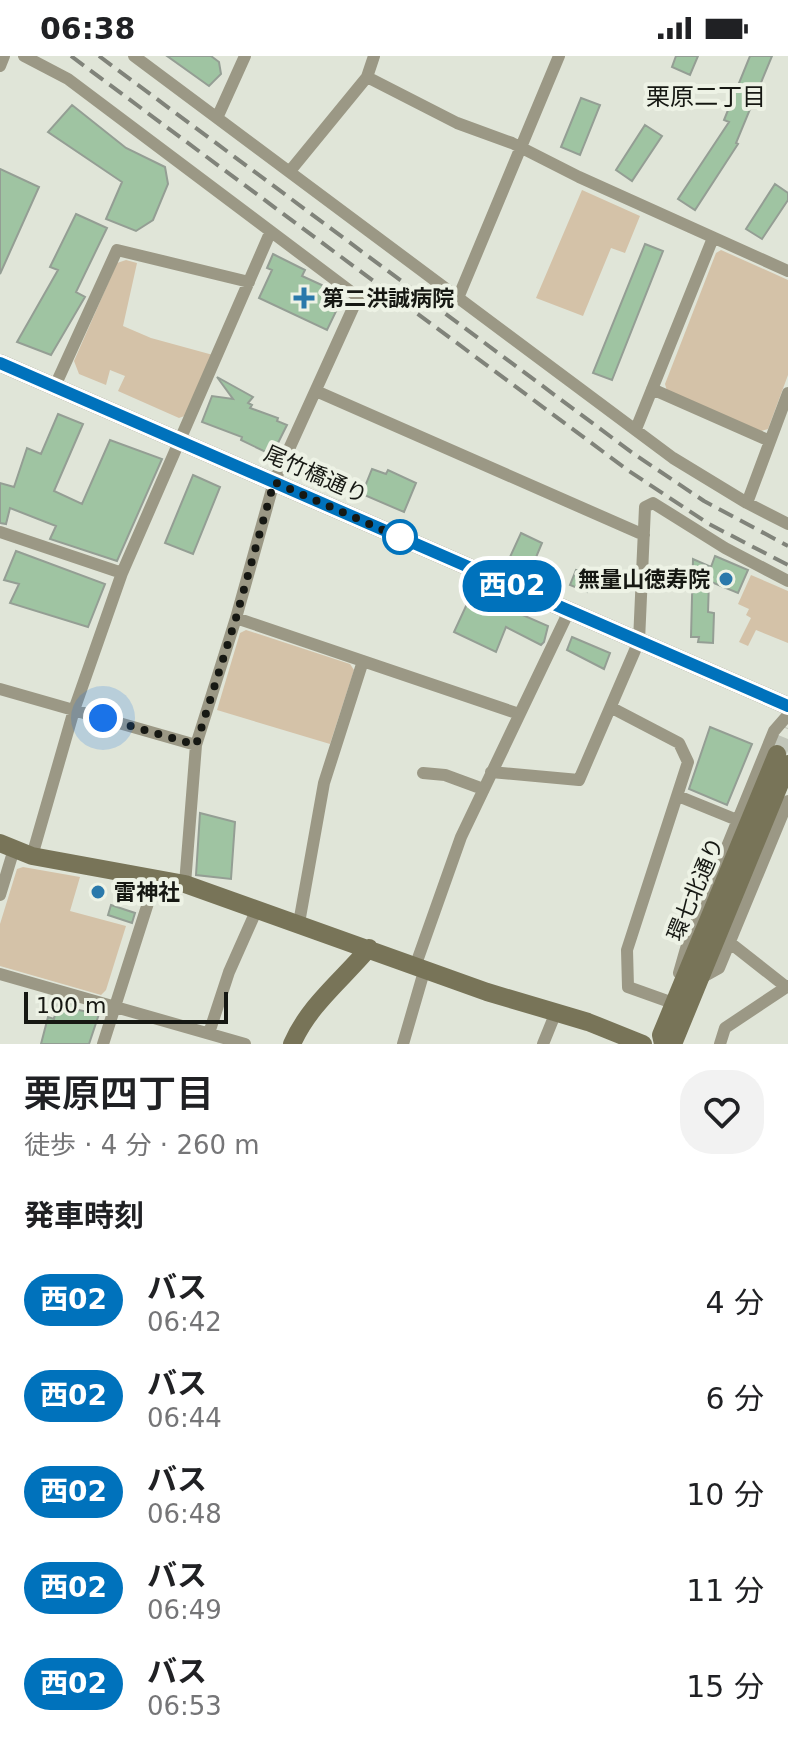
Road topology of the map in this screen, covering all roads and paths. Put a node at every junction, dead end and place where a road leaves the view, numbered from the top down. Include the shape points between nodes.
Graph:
1 (4, 56) edge
2 (24, 56) edge
3 (134, 56) edge
4 (245, 56) edge
5 (374, 56) edge
6 (559, 56) edge
7 (0, 66) edge
8 (367, 77) junction
9 (217, 118) junction
10 (521, 148) junction
11 (290, 171) junction
12 (270, 233) junction
13 (713, 238) junction
14 (788, 271) edge
15 (249, 282) junction
16 (458, 298) junction
17 (0, 363) edge
18 (55, 386) junction
19 (652, 389) junction
20 (316, 391) junction
21 (788, 393) edge
22 (636, 429) junction
23 (181, 441) junction
24 (770, 441) junction
25 (274, 482) junction
26 (747, 503) junction
27 (788, 524) edge
28 (0, 532) edge
29 (644, 535) junction
30 (122, 573) junction
31 (788, 581) edge
32 (569, 611) junction
33 (236, 618) junction
34 (639, 641) junction
35 (363, 661) junction
36 (0, 689) edge
37 (788, 706) edge
38 (612, 708) junction
39 (74, 710) junction
40 (519, 714) junction
41 (788, 715) edge
42 (196, 745) junction
43 (783, 759) edge
44 (491, 772) junction
45 (423, 773) dead end
46 (483, 789) junction
47 (678, 796) junction
48 (788, 801) edge
49 (737, 820) junction
50 (774, 836) junction
51 (788, 842) edge
52 (15, 849) edge
53 (156, 878) junction
54 (185, 884) junction
55 (0, 895) edge
56 (257, 909) junction
57 (299, 923) junction
58 (729, 942) junction
59 (369, 948) junction
60 (420, 966) junction
61 (0, 974) edge
62 (701, 978) junction
63 (786, 986) edge
64 (671, 1006) junction
65 (115, 1007) junction
66 (556, 1012) junction
67 (209, 1033) junction
68 (103, 1044) edge
69 (245, 1044) edge
70 (292, 1044) edge
71 (403, 1044) edge
72 (543, 1044) edge
73 (643, 1044) edge
74 (663, 1044) edge
75 (673, 1044) edge
76 (720, 1044) edge

1 - 7 street
2 - 12 street via 68,79
3 - 9 street
4 - 9 street
5 - 8 street
6 - 10 street
8 - 10 street via 433,112
8 - 11 street
9 - 11 street
10 - 13 street
10 - 16 street
11 - 16 street
12 - 15 street
12 - 20 street via 358,297
13 - 14 street
13 - 19 street
15 - 18 street via 117,250
15 - 23 street
16 - 22 street
17 - 18 street, 尾竹橋通り
18 - 23 street, 尾竹橋通り
19 - 22 street
19 - 24 street
20 - 25 street
20 - 29 street
21 - 24 street
22 - 26 street
23 - 25 street, 尾竹橋通り
23 - 30 street
24 - 26 street
25 - 32 street, 尾竹橋通り
25 - 33 street
26 - 27 street
28 - 30 street
29 - 31 street via 645,507 653,503
29 - 34 street
30 - 39 street
32 - 34 street, 尾竹橋通り
32 - 40 street
33 - 35 street
33 - 42 street
34 - 37 street, 尾竹橋通り
34 - 38 street
35 - 40 street
35 - 57 street via 324,783
36 - 39 street
38 - 44 street via 579,780
38 - 47 street via 679,743 688,762
39 - 42 street
39 - 52 street
40 - 44 street
41 - 49 street via 774,731
42 - 54 street
43 - 62 street, 環七北通り
43 - 64 street, 環七北通り
44 - 46 street
45 - 46 street
46 - 60 street via 461,837
47 - 49 street
47 - 64 street via 627,950 628,987
48 - 50 street
49 - 64 street via 687,945
50 - 51 street
50 - 58 street
52 - 53 street
52 - 55 street
53 - 54 street
53 - 65 street
54 - 56 street
56 - 57 street
56 - 67 street
57 - 59 street
58 - 62 street via 719,968
58 - 63 street
59 - 60 street
59 - 70 street via 312,1008
60 - 66 street
60 - 71 street
61 - 65 street
62 - 75 street, 環七北通り
63 - 76 street via 725,1028
64 - 74 street, 環七北通り
65 - 67 street
65 - 68 street
66 - 72 street
66 - 73 street
67 - 69 street

